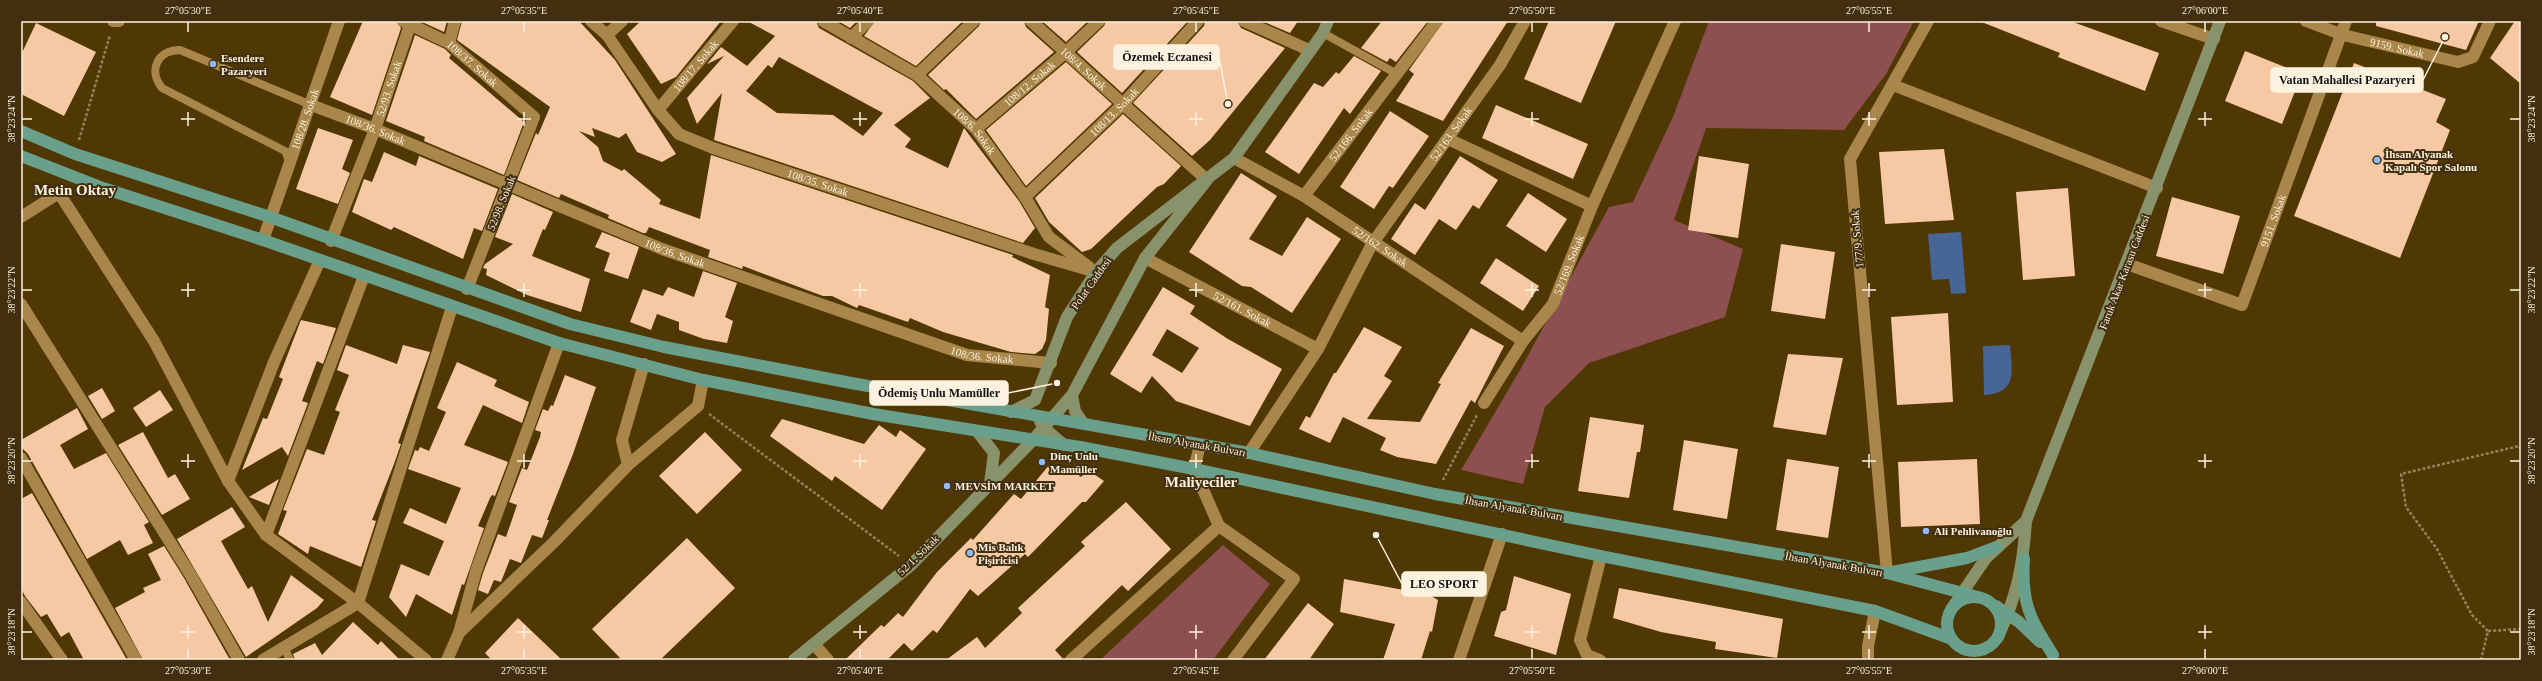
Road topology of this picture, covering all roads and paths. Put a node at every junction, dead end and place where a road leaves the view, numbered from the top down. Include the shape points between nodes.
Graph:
1 (113, 21) edge
2 (119, 21) edge
3 (339, 21) edge
4 (455, 21) edge
5 (591, 21) edge
6 (622, 21) edge
7 (733, 21) edge
8 (824, 21) edge
9 (868, 21) edge
10 (974, 21) edge
11 (1031, 21) edge
12 (1099, 21) edge
13 (1198, 21) edge
14 (1244, 21) edge
15 (1328, 21) edge
16 (1437, 21) edge
17 (1524, 21) edge
18 (1675, 21) edge
19 (1928, 21) edge
20 (2161, 21) edge
21 (2220, 21) edge
22 (2306, 21) edge
23 (2346, 21) edge
24 (2490, 21) edge
25 (406, 23) edge
26 (1323, 33) junction
27 (606, 35) junction
28 (2343, 35) junction
29 (851, 38) junction
30 (2214, 39) junction
31 (449, 43) junction
32 (1309, 50) junction
33 (1065, 54) junction
34 (1397, 74) junction
35 (917, 75) junction
36 (1893, 85) junction
37 (312, 104) junction
38 (1122, 104) junction
39 (658, 110) junction
40 (534, 117) joint
41 (375, 128) junction
42 (976, 128) junction
43 (21, 131) edge
44 (1448, 139) junction
45 (74, 154) junction
46 (21, 156) edge
47 (1234, 158) junction
48 (290, 163) junction
49 (1207, 180) junction
50 (509, 185) junction
51 (2157, 188) junction
52 (1304, 196) junction
53 (1025, 197) junction
54 (1592, 206) junction
55 (21, 217) edge
56 (270, 217) junction
57 (263, 240) junction
58 (331, 241) junction
59 (1372, 244) junction
60 (1145, 258) junction
61 (320, 260) junction
62 (2127, 264) junction
63 (1096, 272) junction
64 (364, 276) junction
65 (467, 289) junction
66 (21, 304) edge
67 (452, 307) junction
68 (1523, 341) junction
69 (559, 343) junction
70 (1318, 349) junction
71 (1051, 363) junction
72 (644, 364) junction
73 (703, 380) junction
74 (1072, 395) junction
75 (1036, 400) junction
76 (1484, 402) joint
77 (698, 406) junction
78 (1012, 412) junction
79 (1044, 420) junction
80 (1083, 423) junction
81 (977, 431) junction
82 (1033, 440) junction
83 (1064, 445) junction
84 (1200, 445) junction
85 (2521, 449) edge
86 (1249, 453) junction
87 (21, 458) edge
88 (628, 465) junction
89 (1194, 469) junction
90 (228, 481) junction
91 (990, 483) junction
92 (1435, 494) junction
93 (2026, 521) junction
94 (1219, 526) junction
95 (1502, 534) junction
96 (266, 535) junction
97 (1996, 547) junction
98 (1601, 556) junction
99 (2024, 559) junction
100 (911, 565) junction
101 (1888, 573) junction
102 (1961, 593) junction
103 (1978, 597) junction
104 (21, 602) edge
105 (358, 603) junction
106 (1993, 604) junction
107 (1952, 608) junction
108 (1875, 611) junction
109 (2008, 614) junction
110 (2521, 629) edge
111 (2488, 631) junction
112 (459, 633) junction
113 (1998, 638) junction
114 (1952, 639) junction
115 (814, 644) junction
116 (284, 647) junction
117 (1972, 651) junction
118 (2056, 658) edge
119 (62, 660) edge
120 (136, 660) edge
121 (239, 660) edge
122 (263, 660) edge
123 (290, 660) edge
124 (426, 660) edge
125 (447, 660) edge
126 (794, 660) edge
127 (828, 660) edge
128 (1071, 660) edge
129 (1233, 660) edge
130 (1459, 660) edge
131 (1600, 660) edge
132 (1868, 660) edge
133 (1986, 660) edge
134 (2481, 660) edge

1 - 2 street
1 - 45 path
3 - 37 street, 108/28. Sokak
4 - 31 street
5 - 27 street, 108/35. Sokak
6 - 27 street
7 - 39 street, 108/17. Sokak
8 - 29 street, 108/6. Sokak
9 - 29 street
10 - 35 street
11 - 33 street, 108/4. Sokak
12 - 33 street, 108/12. Sokak
13 - 38 street, 108/13. Sokak
14 - 32 street
15 - 26 main road, Polat Caddesi
16 - 34 street, 52/166. Sokak
17 - 44 street, 52/163. Sokak via 1500,65
18 - 54 street, 52/169. Sokak
19 - 36 street, 177/9. Sokak
20 - 30 street
21 - 30 main road, Faruk Akar Karasu Caddesi
22 - 28 street, 9159. Sokak
23 - 28 street, 9151. Sokak
24 - 28 street, 9159. Sokak via 2472,57 2458,62
25 - 31 street, 108/37. Sokak
25 - 41 street, 52/93. Sokak
26 - 32 main road, Polat Caddesi
26 - 34 lane
27 - 39 street, 108/35. Sokak
28 - 62 street, 9151. Sokak via 2242,305
29 - 35 street, 108/6. Sokak
30 - 51 main road, Faruk Akar Karasu Caddesi
31 - 40 street, 108/37. Sokak
32 - 47 main road, Polat Caddesi
33 - 38 street, 108/4. Sokak
33 - 42 street, 108/12. Sokak
34 - 52 street, 52/166. Sokak
35 - 42 street, 108/6. Sokak
36 - 51 street
36 - 101 street, 177/9. Sokak via 1850,159
37 - 41 street, 108/36. Sokak
37 - 48 street, 108/28. Sokak
37 - 48 lane via 180,50 166,52 157,62 155,76 162,88 285,151
38 - 49 street, 108/4. Sokak
38 - 53 street, 108/13. Sokak
39 - 63 street, 108/35. Sokak via 679,134 713,148
40 - 50 street, 52/98. Sokak
41 - 50 street, 108/36. Sokak
41 - 58 street, 52/93. Sokak
42 - 53 street, 108/6. Sokak
43 - 45 main road, İhsan Alyanak Bulvarı
44 - 54 street
44 - 59 street, 52/163. Sokak
45 - 56 main road, İhsan Alyanak Bulvarı
46 - 57 main road via 103,188
47 - 49 main road, Polat Caddesi
47 - 52 street, 52/162. Sokak
48 - 56 street, 108/28. Sokak
49 - 60 main road, Polat Caddesi
49 - 63 main road, Polat Caddesi via 1117,248
50 - 65 street, 52/98. Sokak
50 - 71 street, 108/36. Sokak via 662,249 967,354
51 - 62 main road, Faruk Akar Karasu Caddesi
52 - 59 street, 52/162. Sokak
53 - 63 street, 108/6. Sokak via 1050,237
54 - 68 street, 52/169. Sokak via 1553,304
55 - 90 street via 59,193 154,341
56 - 57 street, 108/28. Sokak
56 - 58 main road, İhsan Alyanak Bulvarı
57 - 61 main road
58 - 65 main road, İhsan Alyanak Bulvarı
59 - 68 street, 52/162. Sokak
59 - 70 street
60 - 70 street, 52/161. Sokak
60 - 74 main road, Polat Caddesi
61 - 64 main road
61 - 90 street via 274,362
62 - 93 main road, Faruk Akar Karasu Caddesi
63 - 71 main road, Polat Caddesi via 1067,317
64 - 67 main road
64 - 96 street
65 - 78 main road, İhsan Alyanak Bulvarı via 570,324 664,348
66 - 121 street via 190,574
67 - 69 main road
67 - 105 street
68 - 76 street, 52/169. Sokak
69 - 72 main road
69 - 112 street via 476,571
70 - 86 street
71 - 75 main road, Polat Caddesi
72 - 73 main road
72 - 88 street via 622,440
73 - 77 street
73 - 81 main road via 873,414
74 - 79 main road, Polat Caddesi
74 - 80 main road via 1075,411
75 - 78 main road
75 - 79 main road
76 - 92 path
77 - 88 street
77 - 100 path
78 - 79 main road, İhsan Alyanak Bulvarı
79 - 80 main road, İhsan Alyanak Bulvarı
79 - 82 main road, Polat Caddesi
79 - 83 main road
80 - 84 main road, İhsan Alyanak Bulvarı
81 - 82 main road
81 - 91 main road via 994,453
82 - 83 main road
82 - 91 main road, 52/1. Sokak
83 - 89 main road
84 - 86 main road, İhsan Alyanak Bulvarı
84 - 89 street
85 - 111 path via 2518,446 2401,474 2406,507 2437,549 2472,615
86 - 92 main road, İhsan Alyanak Bulvarı
87 - 120 street
88 - 112 street via 556,541
89 - 94 street
89 - 95 main road
90 - 96 street
91 - 100 main road, 52/1. Sokak
92 - 101 main road, İhsan Alyanak Bulvarı
93 - 97 main road, Faruk Akar Karasu Caddesi
93 - 99 main road, Faruk Akar Karasu Caddesi
94 - 128 street
94 - 129 street via 1294,579
95 - 98 main road
95 - 130 street
96 - 105 street
97 - 101 main road via 1960,559
97 - 102 main road, Faruk Akar Karasu Caddesi
98 - 108 main road
98 - 131 street via 1580,640 1587,655
99 - 109 main road, Faruk Akar Karasu Caddesi
99 - 118 main road via 2023,589 2026,607
100 - 115 main road, 52/1. Sokak
101 - 102 main road, İhsan Alyanak Bulvarı
102 - 103 main road, İhsan Alyanak Bulvarı
102 - 107 main road, Faruk Akar Karasu Caddesi
103 - 106 main road
103 - 107 main road via 1959,601
104 - 119 street
105 - 116 street
105 - 124 street
106 - 109 main road
106 - 113 main road via 2001,620
107 - 114 main road via 1947,629
108 - 114 main road
108 - 132 street
109 - 113 main road, Faruk Akar Karasu Caddesi
109 - 118 main road
110 - 111 path
111 - 134 path
112 - 125 street
113 - 117 main road via 1991,646
114 - 117 main road via 1964,650
115 - 126 main road, 52/1. Sokak
115 - 127 street
116 - 122 street
116 - 123 lane
117 - 133 main road

